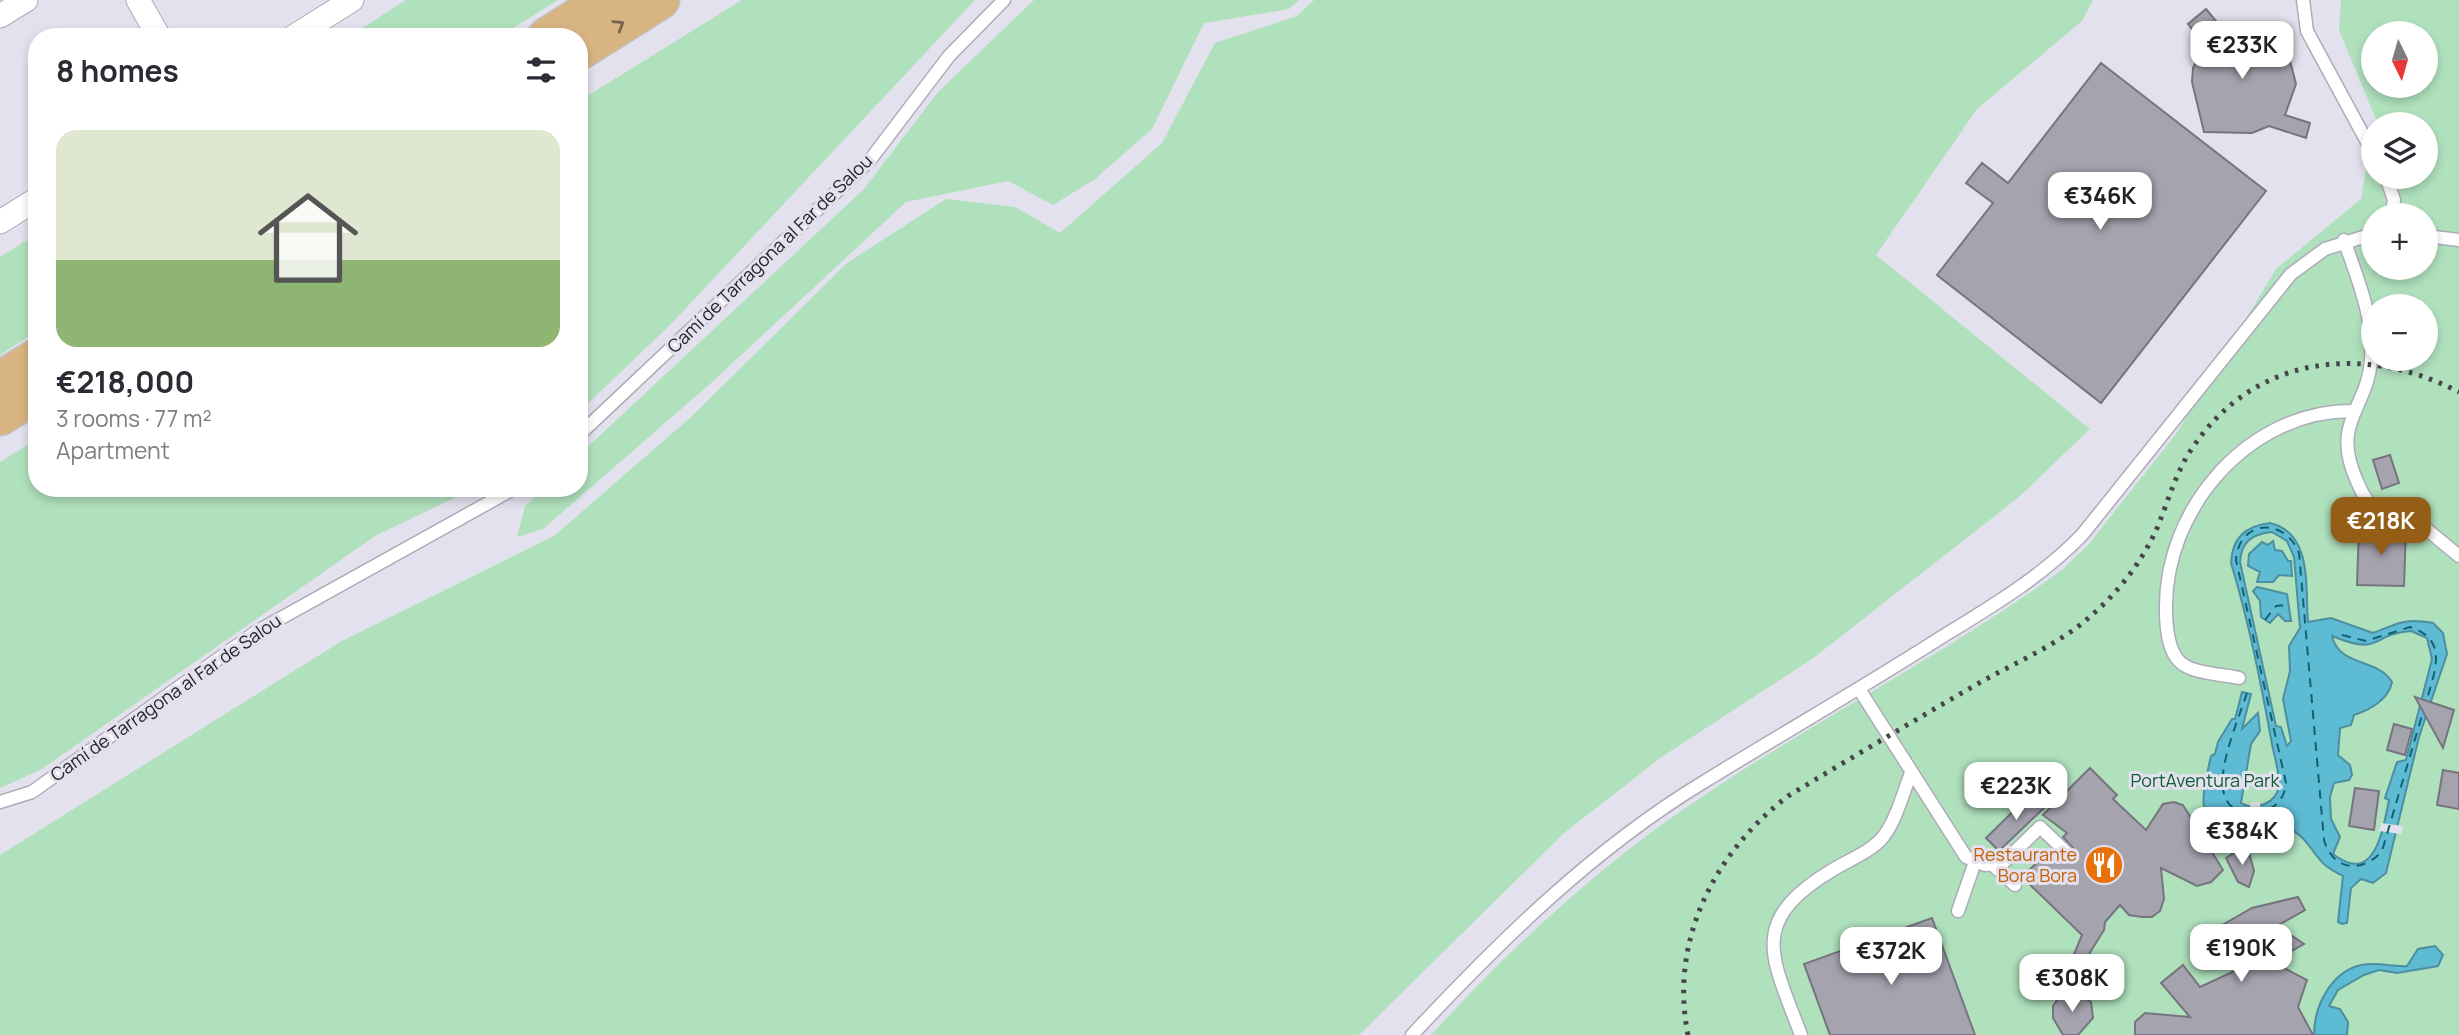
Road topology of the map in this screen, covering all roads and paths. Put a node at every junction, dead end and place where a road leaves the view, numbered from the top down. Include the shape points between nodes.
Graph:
1 (26, 0) edge
2 (138, 0) edge
3 (352, 0) edge
4 (605, 0) edge
5 (660, 0) edge
6 (1004, 0) edge
7 (2303, 0) edge
8 (0, 16) edge
9 (154, 28) edge
10 (307, 28) edge
11 (561, 28) edge
12 (588, 45) edge
13 (2361, 131) edge
14 (28, 205) edge
15 (0, 222) edge
16 (2361, 236) edge
17 (2438, 237) edge
18 (2343, 240) junction
19 (2459, 240) edge
20 (28, 364) edge
21 (0, 381) edge
22 (28, 399) edge
23 (2353, 411) junction
24 (0, 416) edge
25 (588, 426) edge
26 (499, 497) edge
27 (2459, 556) edge
28 (2239, 678) dead end
29 (1859, 690) junction
30 (1911, 774) junction
31 (0, 802) edge
32 (2066, 852) dead end
33 (1975, 862) junction
34 (1994, 866) junction
35 (2015, 885) dead end
36 (1958, 911) dead end
37 (1412, 1035) edge
38 (1801, 1035) edge

1 - 8 street
2 - 9 street
3 - 10 street
4 - 11 highway
12 -> 5 highway
6 - 25 lane, Camí de Tarragona al Far de Salou via 949,56 870,160
7 - 13 lane via 2307,31
14 - 15 street
16 - 18 lane
17 - 19 lane
18 - 23 lane via 2371,329 2371,363
18 - 29 lane via 2306,260 2291,274 2082,535 2057,560 2033,580
20 - 21 highway
22 - 24 highway
23 - 27 lane via 2347,441 2351,466 2368,503 2413,518
23 - 28 lane via 2296,421 2251,442 2204,491 2188,518 2165,589 2173,651 2188,667
26 - 31 lane, Camí de Tarragona al Far de Salou via 256,632 32,792
29 - 30 lane
29 - 37 lane via 1700,784 1581,870
30 - 33 lane via 1960,851
30 - 38 lane via 1883,837 1806,886 1783,909 1775,928 1776,969
32 - 34 lane via 2040,827 2003,863
33 - 34 lane
33 - 36 lane
34 - 35 lane

